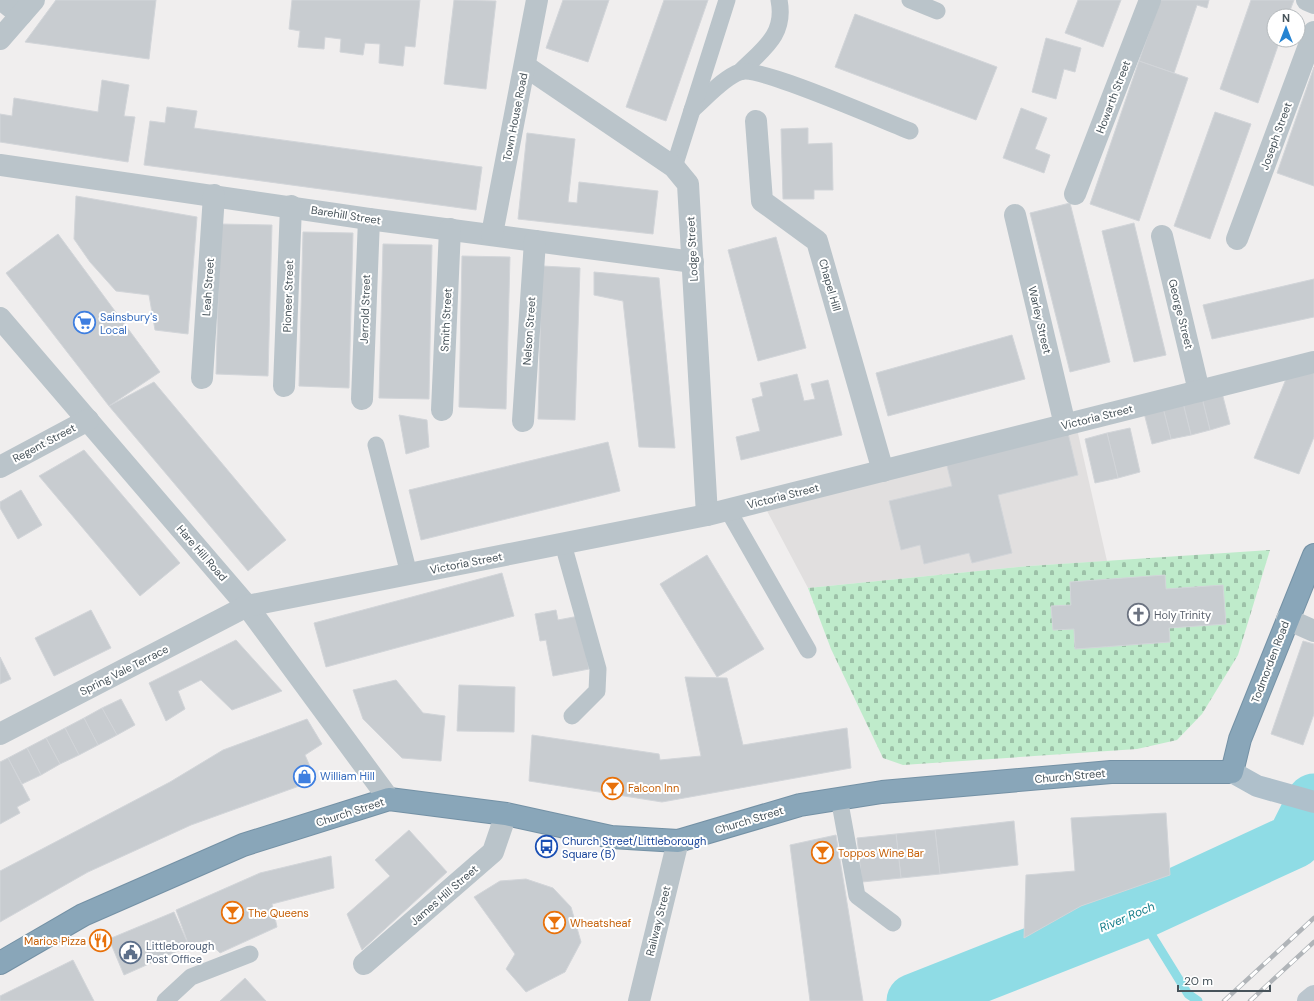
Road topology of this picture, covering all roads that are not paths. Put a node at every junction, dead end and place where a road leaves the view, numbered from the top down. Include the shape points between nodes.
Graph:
1 (2, 0) edge
2 (537, 0) edge
3 (726, 0) edge
4 (779, 0) edge
5 (910, 0) edge
6 (1150, 0) edge
7 (1307, 0) edge
8 (1314, 3) edge
9 (27, 8) edge
10 (937, 11) dead end
11 (1314, 32) edge
12 (0, 39) edge
13 (524, 66) junction
14 (741, 71) junction
15 (692, 110) junction
16 (756, 121) dead end
17 (910, 131) dead end
18 (0, 165) edge
19 (674, 167) junction
20 (1075, 194) dead end
21 (214, 195) junction
22 (291, 206) junction
23 (1015, 214) dead end
24 (369, 219) junction
25 (450, 229) junction
26 (492, 234) junction
27 (1162, 236) dead end
28 (1237, 239) dead end
29 (534, 240) junction
30 (693, 262) junction
31 (0, 318) edge
32 (1314, 362) edge
33 (202, 378) dead end
34 (284, 386) dead end
35 (1199, 391) junction
36 (362, 399) dead end
37 (442, 410) dead end
38 (88, 420) junction
39 (523, 421) dead end
40 (1064, 425) junction
41 (376, 445) dead end
42 (0, 467) edge
43 (882, 471) junction
44 (718, 513) junction
45 (563, 544) junction
46 (1314, 554) edge
47 (409, 574) junction
48 (247, 606) junction
49 (1287, 619) junction
50 (1314, 631) edge
51 (808, 650) dead end
52 (572, 716) dead end
53 (0, 734) edge
54 (1232, 772) junction
55 (839, 798) junction
56 (389, 799) junction
57 (1314, 802) edge
58 (506, 814) junction
59 (678, 841) junction
60 (893, 924) dead end
61 (250, 954) dead end
62 (0, 963) edge
63 (364, 964) dead end
64 (1314, 996) edge
65 (165, 1001) edge
66 (639, 1001) edge
67 (1308, 1001) edge

1 - 9 street
2 - 13 street, Town House Road
3 - 15 lane
4 - 14 lane via 779,22 773,40
5 - 10 lane
6 - 20 street, Howarth Street
7 - 8 street
9 - 12 street
11 - 28 street, Joseph Street
13 - 19 street, Lodge Street
13 - 26 street, Town House Road
14 - 15 lane
14 - 17 lane via 778,78
15 - 19 lane
16 - 43 street, Chapel Hill via 762,201 817,240
18 - 21 street, Barehill Street
19 - 30 street, Lodge Street via 688,184
21 - 22 street, Barehill Street
21 - 33 street, Leah Street
22 - 24 street, Barehill Street
22 - 34 street, Pioneer Street
23 - 40 street, Warley Street
24 - 25 street, Barehill Street
24 - 36 street, Jerrold Street
25 - 26 street, Barehill Street
25 - 37 street, Smith Street
26 - 29 street, Barehill Street
27 - 35 street, George Street
29 - 30 street, Barehill Street
29 - 39 street, Nelson Street
30 - 44 street, Lodge Street
31 - 38 street, Hare Hill Road
32 - 35 street, Victoria Street
35 - 40 street, Victoria Street
38 - 42 street, Regent Street
38 - 48 street, Hare Hill Road
40 - 43 street, Victoria Street
41 - 47 lane
43 - 44 street, Victoria Street
44 - 45 street, Victoria Street
44 - 51 lane
45 - 47 street, Victoria Street
45 - 52 lane via 598,669 597,691
46 - 49 highway, Todmorden Road
47 - 48 street, Victoria Street
48 - 53 street, Spring Vale Terrace
48 - 56 street, Hare Hill Road
49 - 50 street
49 - 54 highway, Todmorden Road via 1240,740
54 - 55 highway, Church Street via 1111,772
54 - 57 main road, Church Street via 1257,786
55 - 59 highway, Church Street via 800,805
55 - 60 lane via 857,896
56 - 58 highway, Church Street
56 - 62 highway, Church Street via 243,846 83,915
58 - 59 highway, Church Street via 611,837
58 - 63 street, James Hill Street via 493,852
59 - 66 street, Railway Street
61 - 65 lane via 191,978
64 - 67 main road

